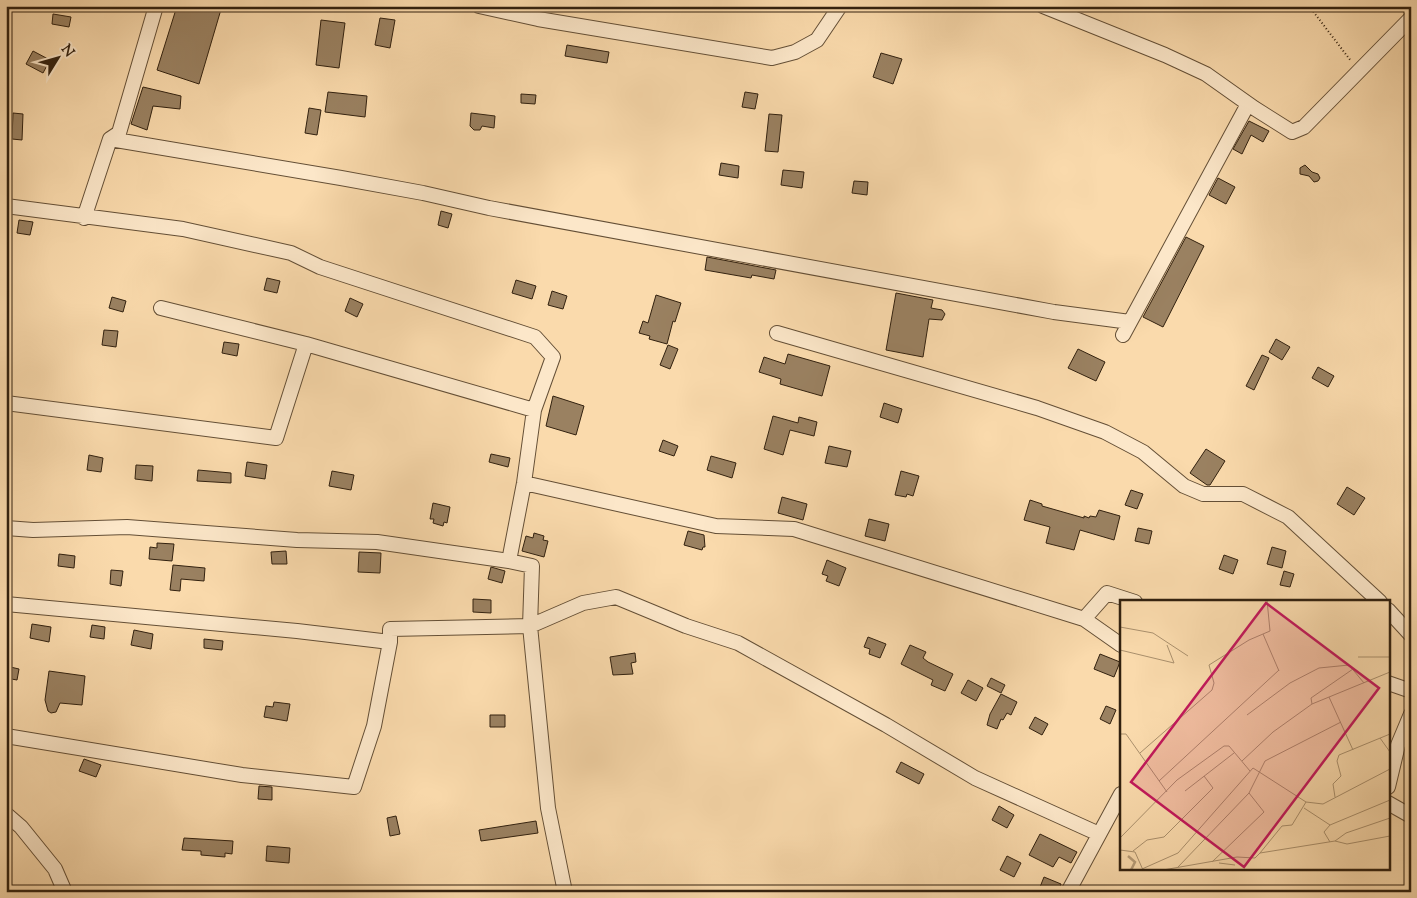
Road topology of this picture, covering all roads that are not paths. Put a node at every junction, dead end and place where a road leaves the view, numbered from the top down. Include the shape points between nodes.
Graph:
1 (156, 6) edge
2 (479, 6) edge
3 (840, 6) edge
4 (1043, 6) edge
5 (1411, 18) edge
6 (1248, 104) junction
7 (110, 139) junction
8 (6, 206) edge
9 (84, 218) junction
10 (161, 308) dead end
11 (1130, 322) junction
12 (777, 333) dead end
13 (1123, 335) dead end
14 (306, 344) junction
15 (6, 403) edge
16 (534, 410) junction
17 (524, 483) junction
18 (6, 528) edge
19 (509, 560) junction
20 (1129, 600) edge
21 (1378, 600) edge
22 (6, 604) edge
23 (1390, 612) edge
24 (1084, 619) junction
25 (530, 626) junction
26 (1411, 636) edge
27 (390, 642) junction
28 (1120, 644) edge
29 (1390, 684) edge
30 (1411, 691) edge
31 (1411, 714) edge
32 (6, 736) edge
33 (1390, 778) edge
34 (1120, 796) edge
35 (1390, 804) edge
36 (6, 814) edge
37 (1411, 816) edge
38 (1099, 834) junction
39 (65, 892) edge
40 (565, 892) edge
41 (1068, 892) edge

1 - 7 street via 120,133
2 - 3 street via 772,58 795,52 817,40
4 - 6 street via 1206,74
5 - 6 street via 1304,127 1292,132
6 - 11 street
7 - 9 street
7 - 11 street via 423,193 1025,307
8 - 9 street
9 - 16 street via 183,230 291,253 320,267 535,337 553,357
10 - 14 street
11 - 13 street
12 - 21 street via 1036,408 1105,432 1143,452 1184,486 1203,494 1243,494 1288,517
14 - 15 street via 276,438
14 - 16 street
16 - 17 street
17 - 19 street
17 - 24 street via 716,526 794,529
18 - 19 street via 127,528 377,542
19 - 25 street via 532,566
20 - 24 street via 1107,593
22 - 27 street
23 - 26 street
24 - 28 street
25 - 27 street via 390,629
25 - 38 street via 583,602 616,597 738,643 975,778
25 - 40 street via 548,808
27 - 32 street via 374,726 354,787 242,775
29 - 30 street
31 - 33 street via 1398,744
34 - 38 street
35 - 37 street
36 - 39 street via 55,868
38 - 41 street

